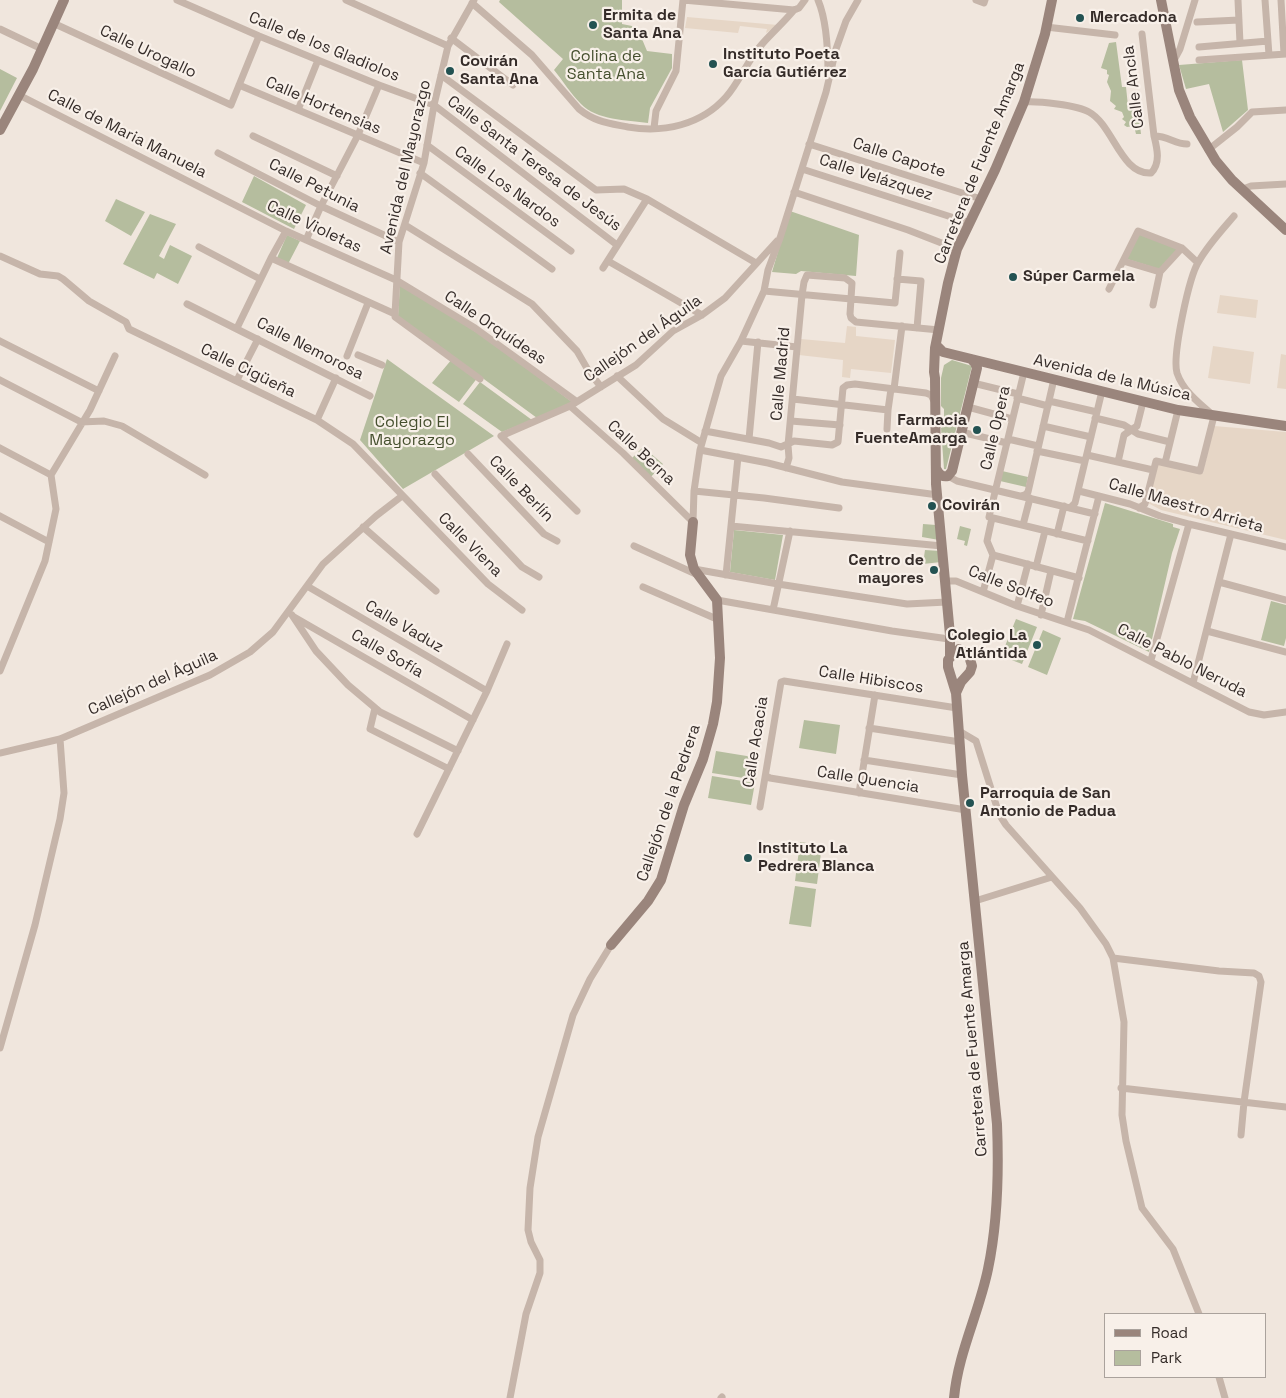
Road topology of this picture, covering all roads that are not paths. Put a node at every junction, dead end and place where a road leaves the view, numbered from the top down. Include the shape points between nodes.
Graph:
1 (64, 0) edge
2 (177, 0) edge
3 (346, 0) edge
4 (683, 0) edge
5 (805, 0) edge
6 (818, 0) edge
7 (858, 0) edge
8 (976, 0) edge
9 (985, 0) edge
10 (1052, 0) edge
11 (1161, 0) edge
12 (1195, 0) edge
13 (1238, 0) edge
14 (1265, 0) edge
15 (1281, 0) edge
16 (473, 2) edge
17 (761, 3) edge
18 (794, 10) junction
19 (1239, 20) junction
20 (1197, 22) dead end
21 (53, 23) junction
22 (1046, 27) junction
23 (0, 29) edge
24 (1142, 34) dead end
25 (1115, 35) dead end
26 (259, 36) junction
27 (451, 38) junction
28 (1268, 41) junction
29 (1240, 43) junction
30 (448, 46) junction
31 (1199, 47) dead end
32 (42, 49) junction
33 (1285, 54) edge
34 (1269, 55) junction
35 (318, 60) junction
36 (1199, 60) dead end
37 (1173, 62) junction
38 (441, 75) junction
39 (239, 85) junction
40 (379, 85) junction
41 (514, 85) dead end
42 (828, 86) junction
43 (19, 95) junction
44 (1024, 102) junction
45 (434, 105) junction
46 (298, 110) junction
47 (1286, 110) edge
48 (654, 128) junction
49 (0, 130) edge
50 (358, 135) junction
51 (253, 136) dead end
52 (1154, 136) junction
53 (809, 144) junction
54 (1187, 144) dead end
55 (427, 145) junction
56 (1208, 150) junction
57 (218, 153) dead end
58 (424, 163) junction
59 (802, 169) junction
60 (420, 173) junction
61 (337, 176) junction
62 (1286, 184) edge
63 (1242, 189) junction
64 (794, 192) junction
65 (222, 197) joint
66 (646, 199) junction
67 (981, 199) junction
68 (321, 206) junction
69 (1234, 216) dead end
70 (970, 223) junction
71 (405, 225) junction
72 (1285, 227) edge
73 (286, 230) junction
74 (780, 238) junction
75 (306, 240) junction
76 (400, 242) junction
77 (617, 245) junction
78 (199, 247) dead end
79 (1182, 248) junction
80 (957, 249) junction
81 (572, 251) dead end
82 (900, 253) dead end
83 (0, 256) edge
84 (271, 258) junction
85 (1123, 260) junction
86 (1198, 262) junction
87 (756, 263) junction
88 (552, 269) dead end
89 (1160, 272) junction
90 (260, 279) junction
91 (897, 279) junction
92 (396, 280) junction
93 (1109, 289) dead end
94 (764, 291) junction
95 (802, 295) junction
96 (851, 299) junction
97 (368, 303) junction
98 (187, 304) dead end
99 (1154, 305) dead end
100 (395, 315) junction
101 (702, 316) junction
102 (902, 326) junction
103 (237, 328) junction
104 (917, 328) junction
105 (939, 330) junction
106 (258, 339) junction
107 (0, 341) edge
108 (741, 341) junction
109 (758, 342) junction
110 (936, 345) junction
111 (797, 347) junction
112 (358, 355) dead end
113 (115, 356) dead end
114 (347, 356) dead end
115 (960, 357) junction
116 (971, 359) junction
117 (382, 364) dead end
118 (1024, 372) junction
119 (617, 376) junction
120 (336, 378) junction
121 (935, 378) junction
122 (480, 379) dead end
123 (1054, 379) junction
124 (0, 380) edge
125 (236, 380) junction
126 (973, 383) junction
127 (601, 387) junction
128 (893, 389) junction
129 (99, 391) junction
130 (1102, 391) junction
131 (370, 396) dead end
132 (1018, 396) junction
133 (1194, 398) junction
134 (793, 400) junction
135 (934, 402) junction
136 (1143, 402) junction
137 (1049, 403) junction
138 (573, 404) junction
139 (842, 404) junction
140 (968, 407) junction
141 (888, 410) junction
142 (1182, 411) junction
143 (1096, 415) junction
144 (1214, 416) junction
145 (1012, 419) junction
146 (317, 420) junction
147 (791, 421) junction
148 (81, 422) junction
149 (840, 425) junction
150 (1043, 426) junction
151 (1286, 426) edge
152 (887, 429) dead end
153 (1131, 430) junction
154 (705, 431) junction
155 (961, 432) junction
156 (1091, 437) junction
157 (749, 438) junction
158 (1007, 441) junction
159 (1170, 442) junction
160 (353, 444) joint
161 (788, 445) junction
162 (701, 446) junction
163 (0, 448) edge
164 (1038, 448) junction
165 (468, 454) dead end
166 (738, 457) junction
167 (1086, 458) junction
168 (1118, 462) junction
169 (1165, 463) junction
170 (786, 468) junction
171 (1154, 470) junction
172 (435, 474) dead end
173 (943, 474) junction
174 (51, 475) junction
175 (205, 475) dead end
176 (996, 490) junction
177 (694, 491) junction
178 (1078, 491) junction
179 (938, 492) junction
180 (733, 494) junction
181 (402, 496) junction
182 (1020, 496) junction
183 (1099, 496) junction
184 (1030, 498) junction
185 (1067, 507) junction
186 (840, 508) dead end
187 (1139, 508) junction
188 (577, 512) dead end
189 (1095, 514) junction
190 (0, 516) edge
191 (990, 517) junction
192 (693, 522) junction
193 (1188, 524) junction
194 (1023, 525) junction
195 (731, 526) junction
196 (363, 527) junction
197 (790, 531) junction
198 (1046, 531) junction
199 (1057, 534) junction
200 (1231, 534) junction
201 (1088, 541) junction
202 (49, 542) junction
203 (557, 542) dead end
204 (634, 546) dead end
205 (942, 546) junction
206 (1286, 547) edge
207 (993, 555) junction
208 (1028, 564) junction
209 (1036, 567) junction
210 (1051, 570) junction
211 (697, 572) junction
212 (726, 575) junction
213 (539, 577) dead end
214 (1079, 578) junction
215 (945, 581) junction
216 (1219, 582) junction
217 (778, 584) junction
218 (307, 586) junction
219 (643, 587) dead end
220 (436, 591) dead end
221 (983, 592) junction
222 (717, 600) junction
223 (1286, 600) edge
224 (947, 602) junction
225 (1017, 606) junction
226 (522, 610) dead end
227 (773, 610) junction
228 (290, 614) junction
229 (1041, 615) junction
230 (718, 620) junction
231 (1067, 622) junction
232 (1207, 631) junction
233 (950, 637) junction
234 (507, 644) dead end
235 (963, 652) junction
236 (1286, 652) edge
237 (950, 657) junction
238 (1151, 660) junction
239 (0, 671) edge
240 (951, 673) junction
241 (967, 674) junction
242 (780, 682) joint
243 (1193, 682) junction
244 (487, 691) junction
245 (956, 693) junction
246 (875, 695) junction
247 (375, 708) junction
248 (957, 708) junction
249 (1286, 712) edge
250 (473, 720) junction
251 (869, 728) junction
252 (959, 737) junction
253 (60, 739) junction
254 (458, 751) junction
255 (0, 753) edge
256 (864, 760) junction
257 (449, 769) junction
258 (962, 775) junction
259 (766, 776) junction
260 (859, 793) junction
261 (760, 807) dead end
262 (966, 810) junction
263 (417, 834) dead end
264 (1052, 877) junction
265 (975, 901) junction
266 (611, 945) joint
267 (1113, 958) junction
268 (0, 1048) edge
269 (1122, 1088) junction
270 (1244, 1102) junction
271 (1286, 1107) edge
272 (1241, 1136) dead end
273 (1199, 1313) edge
274 (1219, 1378) edge
275 (510, 1398) edge
276 (954, 1398) edge
277 (1225, 1398) edge

1 - 21 street
2 - 26 street, Calle de los Gladiolos
3 - 30 street
4 - 17 street
4 - 48 street via 676,71 656,111
5 - 18 street
6 - 42 street via 822,8 828,58
7 - 42 street via 836,49
8 - 9 street
10 - 22 street, Carretera de Fuente Amarga
11 - 37 street
12 - 37 street
13 - 19 street
14 - 28 street
15 - 33 street
16 - 27 street, Avenida del Mayorazgo
16 - 48 street via 532,55 588,116 634,128
17 - 18 street
18 - 48 street via 762,44 726,97 707,114 680,126
19 - 20 street
19 - 29 street
21 - 32 street
21 - 39 street, Calle Urogallo via 231,105
22 - 25 street
22 - 44 street, Carretera de Fuente Amarga
23 - 32 street
24 - 52 street, Calle Ancla
26 - 35 street, Calle de los Gladiolos
26 - 39 street
27 - 30 street, Avenida del Mayorazgo
27 - 41 street
28 - 29 street
28 - 34 street
29 - 31 street
30 - 38 street, Avenida del Mayorazgo
32 - 43 street
33 - 34 street
34 - 36 street
35 - 40 street, Calle de los Gladiolos
35 - 46 street
37 - 56 street via 1182,100
38 - 45 street, Avenida del Mayorazgo
38 - 66 street via 596,190 624,189
39 - 46 street, Calle Hortensias
40 - 45 street, Calle de los Gladiolos
40 - 50 street
42 - 53 street
43 - 49 street
43 - 65 street, Calle de Maria Manuela
44 - 52 street, Calle Ancla via 1090,112 1103,123 1125,158 1140,171 1148,173 1156,166 1158,151
44 - 67 street, Carretera de Fuente Amarga
45 - 55 street, Avenida del Mayorazgo
45 - 77 street, Calle Santa Teresa de Jesús
46 - 50 street, Calle Hortensias
47 - 56 street via 1252,112
50 - 58 street, Calle Hortensias
50 - 61 street
51 - 61 street
52 - 54 street
53 - 59 street
53 - 67 street, Calle Capote
55 - 58 street, Avenida del Mayorazgo
55 - 81 street, Calle Los Nardos
56 - 63 street
57 - 68 street, Calle Petunia
58 - 60 street, Avenida del Mayorazgo
59 - 64 street
59 - 70 street, Calle Velázquez
60 - 71 street, Avenida del Mayorazgo
60 - 88 street
61 - 68 street
62 - 63 street
63 - 72 street
64 - 74 street
64 - 80 street
65 - 73 street, Calle Violetas
66 - 77 street
66 - 87 street
67 - 70 street, Carretera de Fuente Amarga
68 - 75 street
68 - 76 street, Calle Petunia
69 - 86 street
70 - 80 street, Carretera de Fuente Amarga
71 - 76 street, Avenida del Mayorazgo
71 - 127 street via 532,304 577,352
73 - 75 street, Calle Violetas
73 - 84 street
74 - 87 street, Callejón del Águila
74 - 94 street
75 - 92 street, Calle Violetas
76 - 92 street, Avenida del Mayorazgo
77 - 101 street via 606,265
78 - 90 street
79 - 85 street via 1138,231
79 - 86 street
79 - 89 street
80 - 105 street, Carretera de Fuente Amarga
82 - 91 street
83 - 125 street, Calle Cigüeña via 33,271 63,279 89,302 126,322 129,329
84 - 90 street
84 - 97 street
85 - 89 street
85 - 93 street
86 - 133 street via 1183,314 1176,360 1177,372
87 - 101 street, Callejón del Águila via 731,292
89 - 99 street
90 - 103 street
91 - 96 street via 895,303
91 - 104 street via 921,281
92 - 100 street, Avenida del Mayorazgo
92 - 138 street, Calle Orquídeas via 475,328
94 - 95 street
94 - 108 street
95 - 96 street
95 - 96 street, Calle Madrid via 804,282 811,274 844,278 852,283
95 - 111 street, Calle Madrid
96 - 102 street via 850,314 856,322
97 - 100 street
97 - 114 street
98 - 103 street, Calle Nemorosa
100 - 122 street
101 - 119 street, Callejón del Águila via 673,331 636,365
102 - 104 street
102 - 128 street
103 - 106 street, Calle Nemorosa
104 - 105 street
105 - 110 street, Carretera de Fuente Amarga
106 - 120 street, Calle Nemorosa
106 - 125 street
107 - 129 street
108 - 109 street
108 - 154 street via 721,376
109 - 111 street
109 - 157 street
110 - 115 street, Avenida de la Música via 943,352
110 - 121 street, Carretera de Fuente Amarga
111 - 134 street, Calle Madrid
112 - 117 street
113 - 129 street
115 - 116 street, Avenida de la Música
115 - 121 street via 950,357 942,362
116 - 118 street, Avenida de la Música
116 - 126 street via 977,368
118 - 123 street, Avenida de la Música
118 - 132 street, Calle Opera
119 - 127 street, Callejón del Águila
119 - 162 street via 663,419
120 - 131 street, Calle Nemorosa
120 - 146 street
121 - 135 street, Carretera de Fuente Amarga
123 - 130 street, Avenida de la Música
123 - 137 street
124 - 148 street
125 - 146 street, Calle Cigüeña
126 - 132 street
126 - 140 street
127 - 138 street, Callejón del Águila
128 - 135 street via 929,393
128 - 139 street via 850,384 843,388
128 - 141 street
129 - 148 street
130 - 136 street, Avenida de la Música
130 - 143 street
132 - 137 street
132 - 145 street, Calle Opera
133 - 142 street via 1193,407
133 - 144 street
134 - 139 street
134 - 147 street, Calle Madrid
135 - 173 street, Carretera de Fuente Amarga
136 - 142 street, Avenida de la Música
136 - 153 street via 1137,426
137 - 143 street
137 - 150 street
138 - 188 street, Callejón del Águila via 501,436
138 - 192 street, Calle Berna
139 - 141 street
139 - 149 street
140 - 145 street
140 - 155 street
141 - 152 street
142 - 144 street, Avenida de la Música
142 - 159 street
143 - 153 street
143 - 156 street
144 - 151 street, Avenida de la Música
144 - 169 street via 1200,471
145 - 158 street, Calle Opera
146 - 160 street, Calle Cigüeña
147 - 149 street
147 - 161 street, Calle Madrid
148 - 174 street
148 - 175 street via 113,423
149 - 161 street via 835,444 794,441
150 - 156 street
150 - 164 street
153 - 159 street
153 - 168 street via 1124,435
154 - 157 street
154 - 162 street
155 - 158 street
155 - 173 street via 952,470
156 - 167 street
157 - 161 street via 781,447
158 - 164 street
158 - 176 street, Calle Opera
159 - 169 street
160 - 181 street, Calle Viena
161 - 170 street, Calle Madrid
162 - 166 street
162 - 177 street
163 - 174 street
164 - 167 street
164 - 182 street via 1028,492
165 - 203 street, Calle Berlín via 544,534
166 - 170 street
166 - 180 street
167 - 168 street
167 - 178 street
168 - 171 street
169 - 171 street via 1156,462
170 - 179 street via 842,482
171 - 187 street via 1145,504
172 - 213 street via 522,567
173 - 176 street via 957,481
173 - 179 street, Carretera de Fuente Amarga via 936,484
174 - 202 street via 56,509
176 - 182 street
176 - 191 street, Calle Opera
177 - 180 street
177 - 192 street
178 - 183 street, Calle Maestro Arrieta
178 - 185 street via 1075,504
179 - 205 street, Carretera de Fuente Amarga
180 - 186 street
180 - 195 street
181 - 196 street, Callejón del Águila
181 - 226 street, Calle Viena via 488,584
182 - 184 street
183 - 187 street, Calle Maestro Arrieta
183 - 189 street
184 - 185 street
184 - 194 street
185 - 189 street
185 - 199 street
187 - 193 street, Calle Maestro Arrieta
189 - 201 street
190 - 202 street
191 - 194 street
191 - 207 street, Calle Opera via 987,541
192 - 211 street via 690,555
193 - 200 street, Calle Maestro Arrieta
193 - 238 street
194 - 198 street
195 - 197 street
195 - 212 street
196 - 218 street, Callejón del Águila via 323,564
196 - 220 street
197 - 205 street
197 - 217 street
198 - 199 street
198 - 209 street
199 - 201 street
200 - 206 street, Calle Maestro Arrieta
200 - 216 street
201 - 214 street
202 - 239 street via 45,561
204 - 211 street
205 - 215 street, Carretera de Fuente Amarga
207 - 208 street
207 - 221 street
208 - 209 street
208 - 225 street
209 - 210 street
210 - 214 street
210 - 229 street
211 - 212 street
211 - 222 street
212 - 217 street
214 - 231 street
215 - 221 street, Calle Solfeo via 956,581
215 - 224 street, Carretera de Fuente Amarga
216 - 223 street
216 - 232 street
217 - 224 street via 907,604
217 - 227 street
218 - 228 street, Callejón del Águila
218 - 244 street, Calle Vaduz
219 - 230 street
221 - 225 street, Calle Solfeo
222 - 227 street
222 - 230 street, Callejón de la Pedrera
224 - 233 street, Carretera de Fuente Amarga
225 - 229 street, Calle Solfeo
227 - 233 street via 892,631
228 - 247 street via 316,652
228 - 250 street, Calle Sofía
228 - 253 street, Callejón del Águila via 250,652 210,675
229 - 231 street, Calle Solfeo
230 - 266 street, Callejón de la Pedrera via 717,702 709,741 684,805 661,880
231 - 238 street, Calle Pablo Neruda via 1102,635
232 - 236 street
232 - 243 street
233 - 235 street
233 - 237 street, Carretera de Fuente Amarga
234 - 244 street
235 - 237 street
235 - 241 street via 972,662 972,669
237 - 240 street
238 - 243 street, Calle Pablo Neruda
240 - 241 street via 957,676
240 - 245 street, Carretera de Fuente Amarga
241 - 245 street
242 - 246 street, Calle Hibiscos via 784,680
242 - 259 street, Calle Acacia
243 - 249 street, Calle Pablo Neruda via 1249,712 1264,715
244 - 250 street
245 - 248 street, Carretera de Fuente Amarga
246 - 248 street, Calle Hibiscos
246 - 251 street
247 - 254 street
247 - 257 street via 370,728
248 - 252 street, Carretera de Fuente Amarga
250 - 254 street
251 - 252 street
251 - 256 street
252 - 258 street, Carretera de Fuente Amarga
252 - 264 street via 976,741 999,814
253 - 255 street, Callejón del Águila
253 - 268 street via 64,793 60,819 35,925
254 - 257 street
256 - 258 street
256 - 260 street
257 - 263 street
258 - 262 street, Carretera de Fuente Amarga
259 - 260 street, Calle Quencia
259 - 261 street, Calle Acacia
260 - 262 street, Calle Quencia
262 - 265 street, Carretera de Fuente Amarga
264 - 265 street
264 - 267 street via 1080,908
265 - 276 street, Carretera de Fuente Amarga via 999,1174 988,1268 963,1348
266 - 275 street, Callejón de la Pedrera via 573,1015 538,1137 530,1188 528,1230 530,1242 540,1260 540,1273 526,1314
267 - 269 street via 1124,1022
267 - 270 street via 1259,976 1261,982
269 - 270 street
269 - 273 street via 1126,1141 1142,1208 1174,1250
270 - 271 street
270 - 272 street
274 - 277 street

